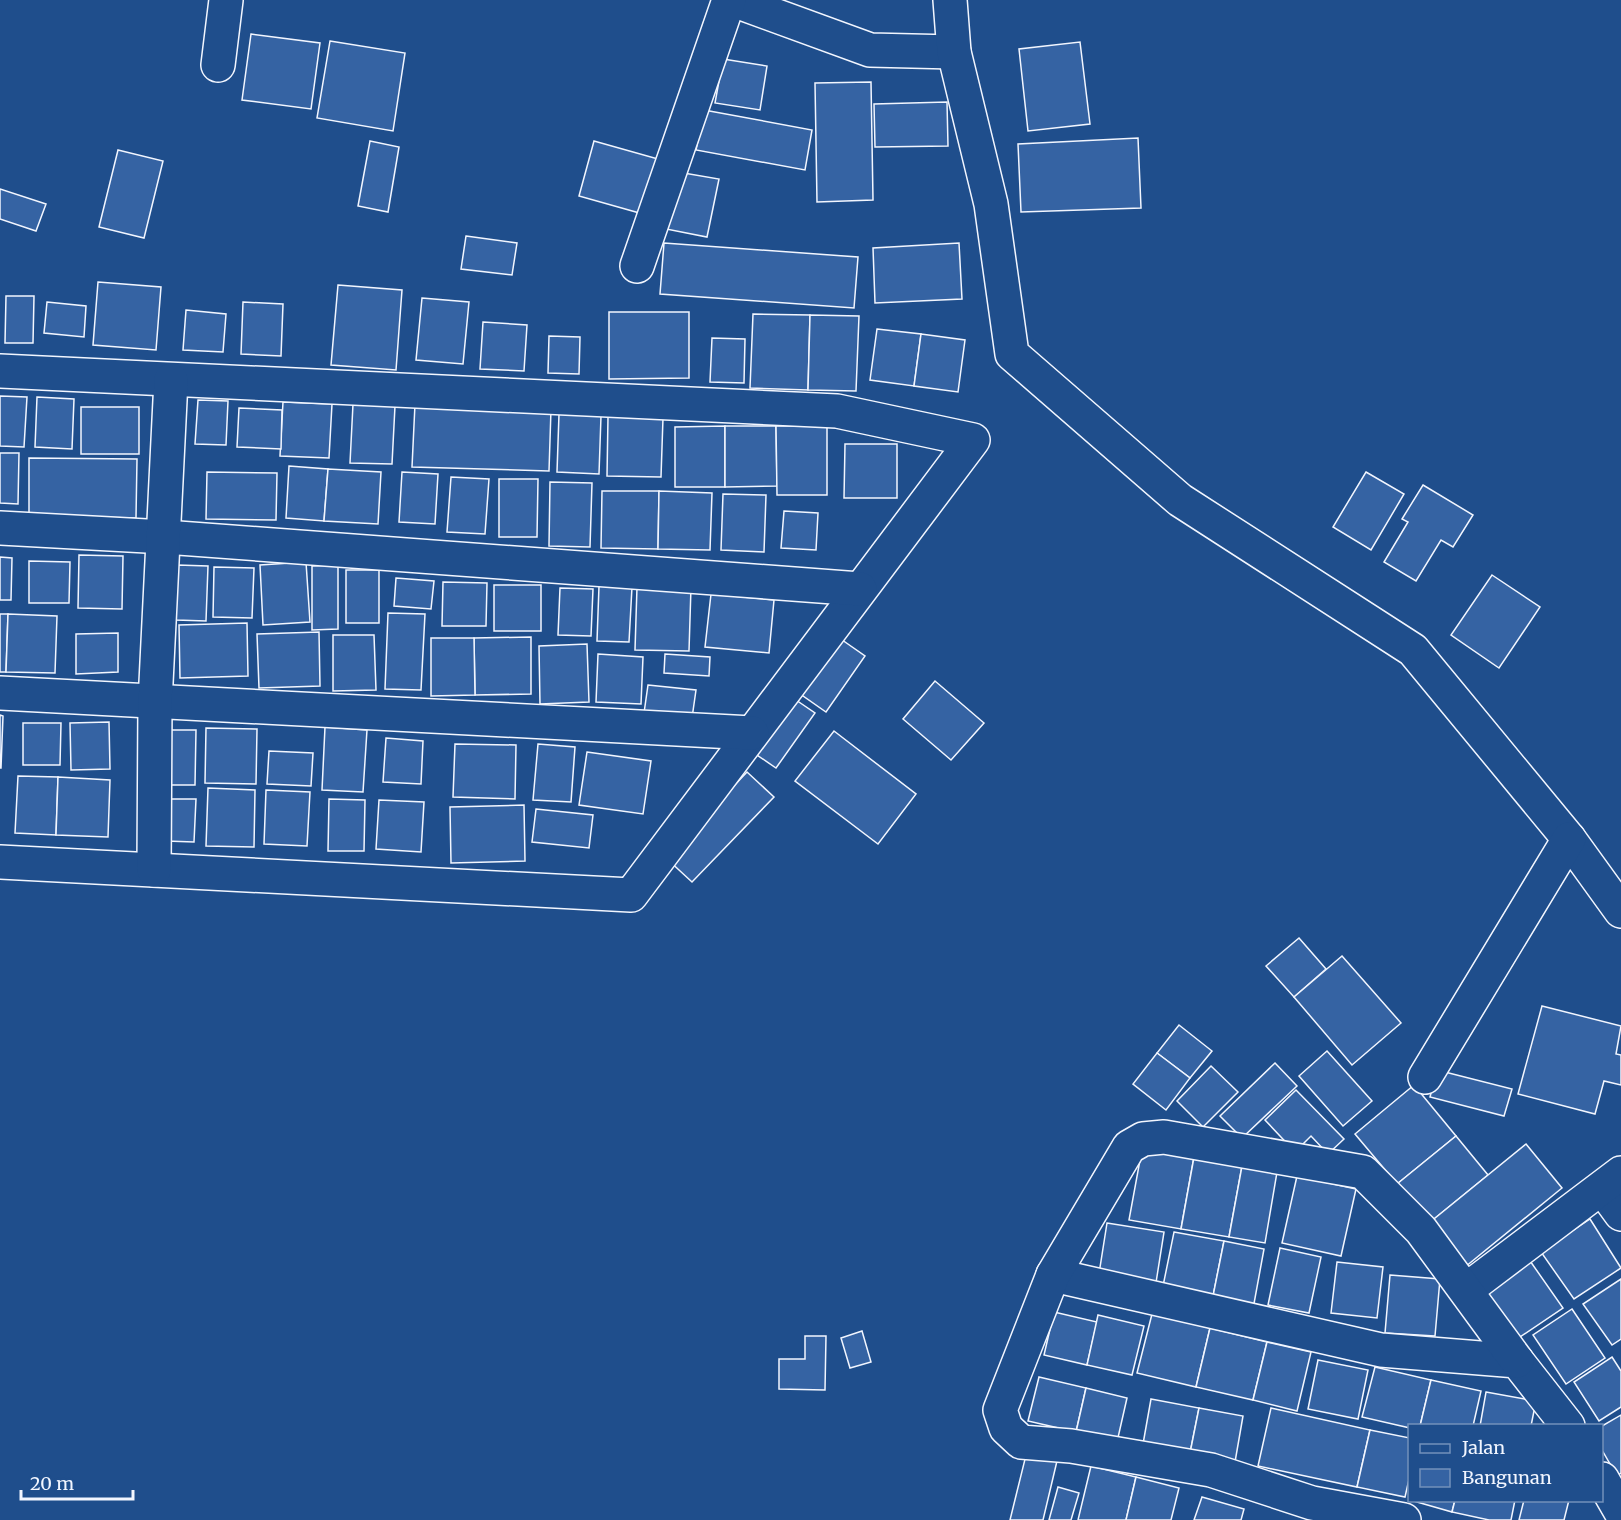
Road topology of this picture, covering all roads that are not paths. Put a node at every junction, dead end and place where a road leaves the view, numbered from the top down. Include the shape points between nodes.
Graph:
1 (226, 0) edge
2 (731, 0) edge
3 (950, 0) edge
4 (954, 52) junction
5 (218, 65) dead end
6 (637, 266) dead end
7 (0, 371) edge
8 (171, 380) junction
9 (0, 528) edge
10 (165, 537) junction
11 (860, 589) junction
12 (0, 693) edge
13 (155, 703) junction
14 (752, 733) junction
15 (1569, 839) junction
16 (0, 862) edge
17 (154, 870) junction
18 (1621, 910) edge
19 (1425, 1077) dead end
20 (1611, 1181) edge
21 (1621, 1214) edge
22 (1053, 1275) junction
23 (1464, 1287) junction
24 (1517, 1361) junction
25 (1567, 1424) edge
26 (1603, 1481) edge
27 (1621, 1512) edge
28 (1404, 1520) edge

1 - 5 street
2 - 4 street via 870,50
2 - 6 street
3 - 4 street
4 - 15 street via 991,204 1012,354 1180,500 1413,651
7 - 8 street
8 - 10 street
8 - 11 street via 837,411 973,440
9 - 10 street
10 - 11 street
10 - 13 street
11 - 14 street
12 - 13 street
13 - 14 street
13 - 17 street
14 - 17 street via 631,895
15 - 18 street
15 - 19 street
16 - 17 street
20 - 21 street
20 - 23 street via 1478,1281
22 - 23 street via 1129,1147 1143,1139 1164,1137 1363,1172 1421,1230
22 - 24 street via 1381,1350
22 - 28 street via 1000,1410 1006,1428 1021,1442 1071,1446 1211,1470 1312,1503
23 - 24 street
24 - 25 street
26 - 27 street

